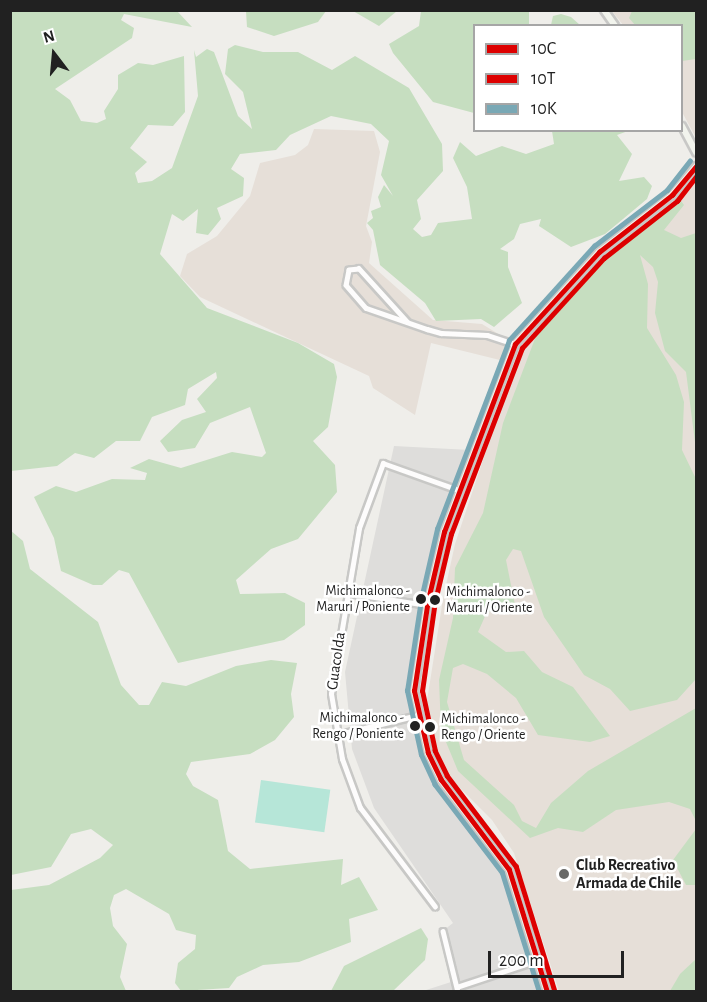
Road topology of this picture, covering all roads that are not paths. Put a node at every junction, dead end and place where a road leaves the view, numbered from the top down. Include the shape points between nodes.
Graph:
1 (604, 10) edge
2 (614, 24) edge
3 (683, 129) edge
4 (696, 152) edge
5 (696, 166) edge
6 (407, 322) junction
7 (515, 344) junction
8 (459, 490) junction
9 (348, 592) junction
10 (427, 605) junction
11 (418, 715) junction
12 (336, 735) junction
13 (435, 907) dead end
14 (443, 931) dead end
15 (538, 960) junction
16 (458, 989) edge
17 (547, 992) edge

1 - 2 main road
3 - 4 main road
5 - 7 main road via 672,195 599,252
6 - 6 street via 366,308 346,285 345,274 353,268
6 - 7 street
7 - 8 main road
8 - 9 street, Guacolda via 383,463 359,528
8 - 10 main road
9 - 10 street
9 - 12 street, Guacolda via 332,677
10 - 11 main road via 414,691
11 - 12 street
11 - 15 main road via 436,772 509,870
12 - 13 street, Guacolda via 360,808
14 - 16 street
15 - 16 street
15 - 17 main road

